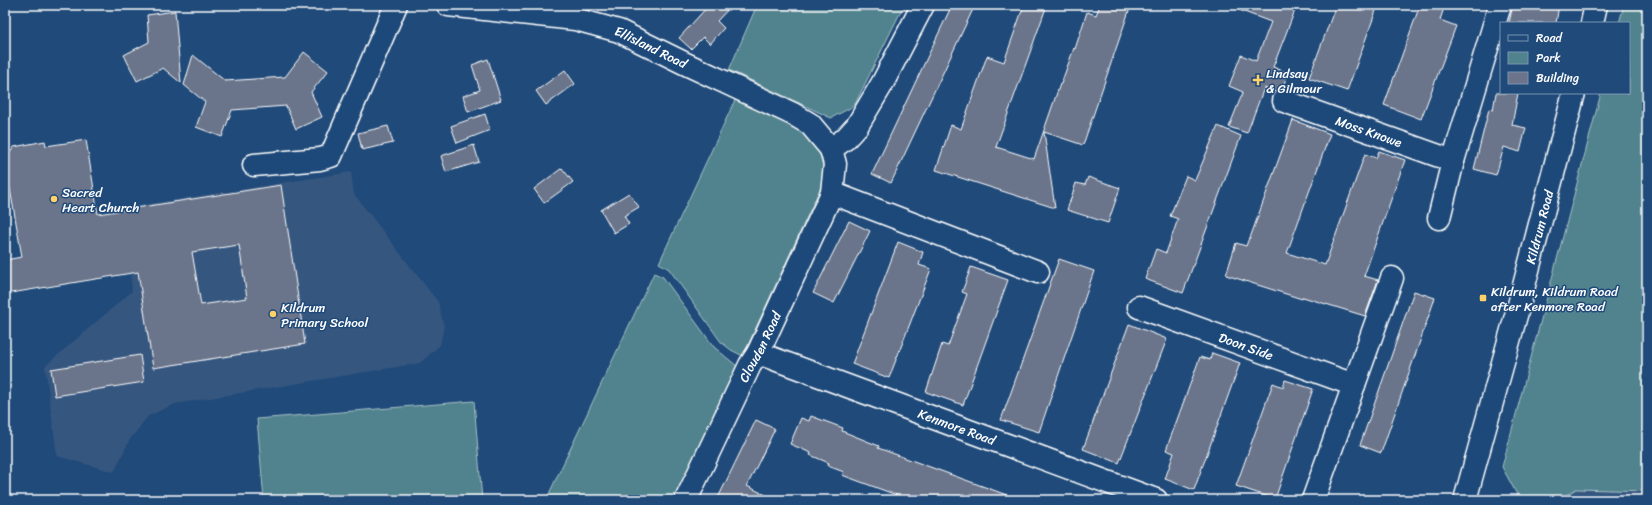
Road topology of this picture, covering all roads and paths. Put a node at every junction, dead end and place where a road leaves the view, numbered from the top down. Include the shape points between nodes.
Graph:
1 (396, 5) edge
2 (448, 5) edge
3 (923, 5) edge
4 (1500, 5) edge
5 (1596, 5) edge
6 (1592, 22) edge
7 (1574, 94) edge
8 (1284, 101) dead end
9 (831, 149) junction
10 (1452, 161) junction
11 (254, 165) dead end
12 (832, 193) junction
13 (1439, 218) dead end
14 (1038, 272) dead end
15 (1392, 278) dead end
16 (1139, 307) dead end
17 (758, 353) junction
18 (1354, 385) junction
19 (686, 500) edge
20 (1156, 500) edge
21 (1313, 500) edge
22 (1465, 500) edge

1 - 11 street via 331,156
2 - 9 street, Ellisland Road via 575,19 619,31 793,114 810,124
3 - 9 street via 857,126
4 - 10 street
5 - 6 street
7 - 22 street, Kildrum Road
8 - 10 street, Moss Knowe
9 - 12 street, Clouden Road via 835,164
10 - 13 street
12 - 14 street
12 - 17 street, Clouden Road
15 - 18 street
16 - 18 street, Doon Side
17 - 19 street, Clouden Road
17 - 20 street, Kenmore Road
18 - 21 street

